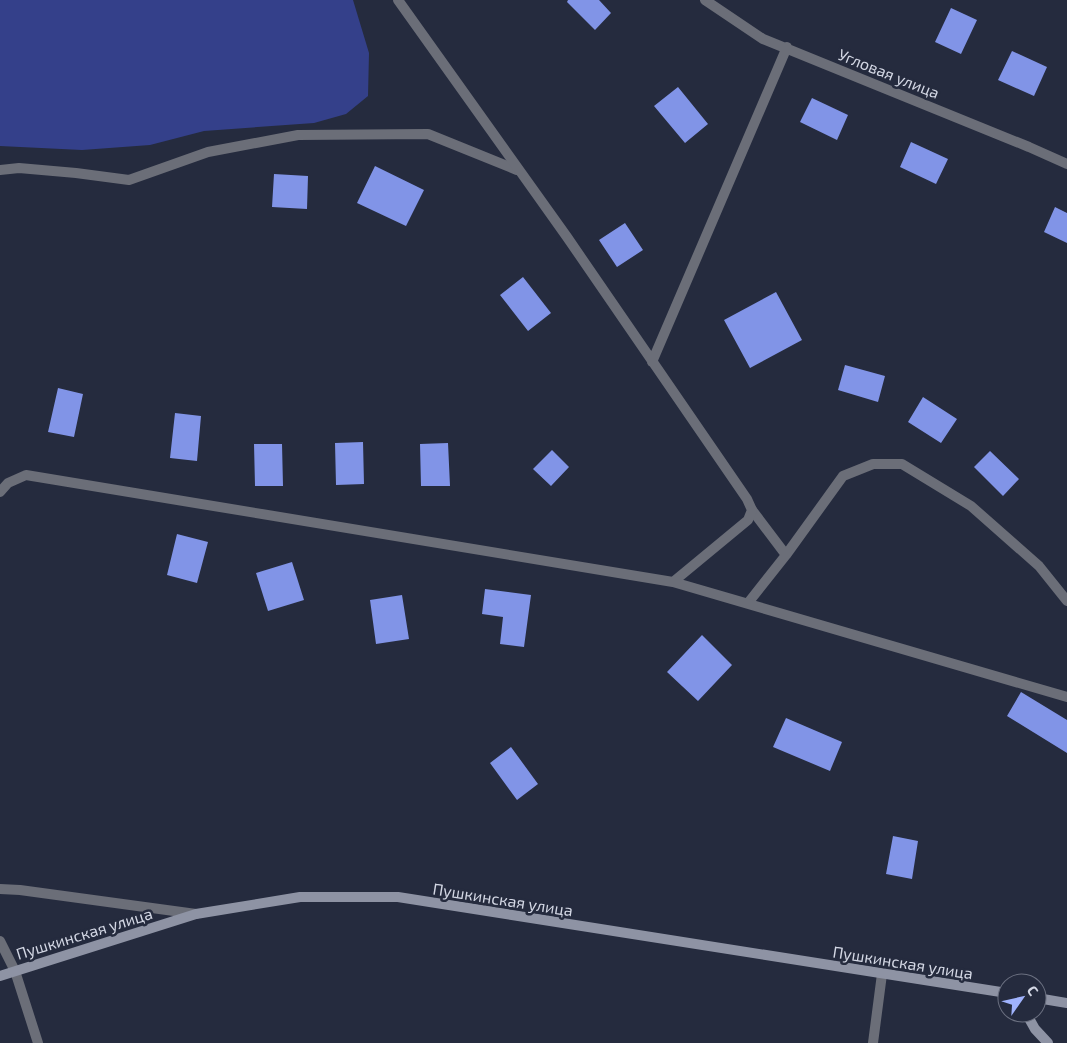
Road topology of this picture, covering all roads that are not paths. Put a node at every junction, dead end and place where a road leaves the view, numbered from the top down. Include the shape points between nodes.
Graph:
1 (398, 0) edge
2 (705, 0) edge
3 (787, 47) junction
4 (1067, 164) edge
5 (0, 170) edge
6 (518, 170) junction
7 (652, 362) junction
8 (0, 492) edge
9 (752, 510) junction
10 (786, 555) junction
11 (673, 582) junction
12 (1067, 601) edge
13 (748, 603) junction
14 (1067, 697) edge
15 (0, 889) edge
16 (196, 914) junction
17 (0, 941) edge
18 (15, 970) junction
19 (882, 974) junction
20 (0, 976) edge
21 (997, 991) edge
22 (1047, 1000) edge
23 (1067, 1003) edge
24 (1032, 1023) edge
25 (38, 1043) edge
26 (873, 1043) edge
27 (1048, 1043) edge

1 - 6 street
2 - 3 street, Угловая улица via 763,39
3 - 4 street, Угловая улица
3 - 7 street
5 - 6 street via 76,172 129,180 208,152 298,135 428,134
6 - 7 street
7 - 9 street
8 - 11 street via 8,483 26,475
9 - 10 street
9 - 11 street via 748,520
10 - 12 street via 843,476 873,464 902,464 971,506 1039,566
10 - 13 street
11 - 13 street
13 - 14 street
15 - 16 street
16 - 18 main road, Пушкинская улица
16 - 19 main road, Пушкинская улица via 300,898 398,897
17 - 18 street
18 - 20 main road, Пушкинская улица
18 - 25 street
19 - 21 main road, Пушкинская улица
19 - 26 street
22 - 23 main road
24 - 27 main road

